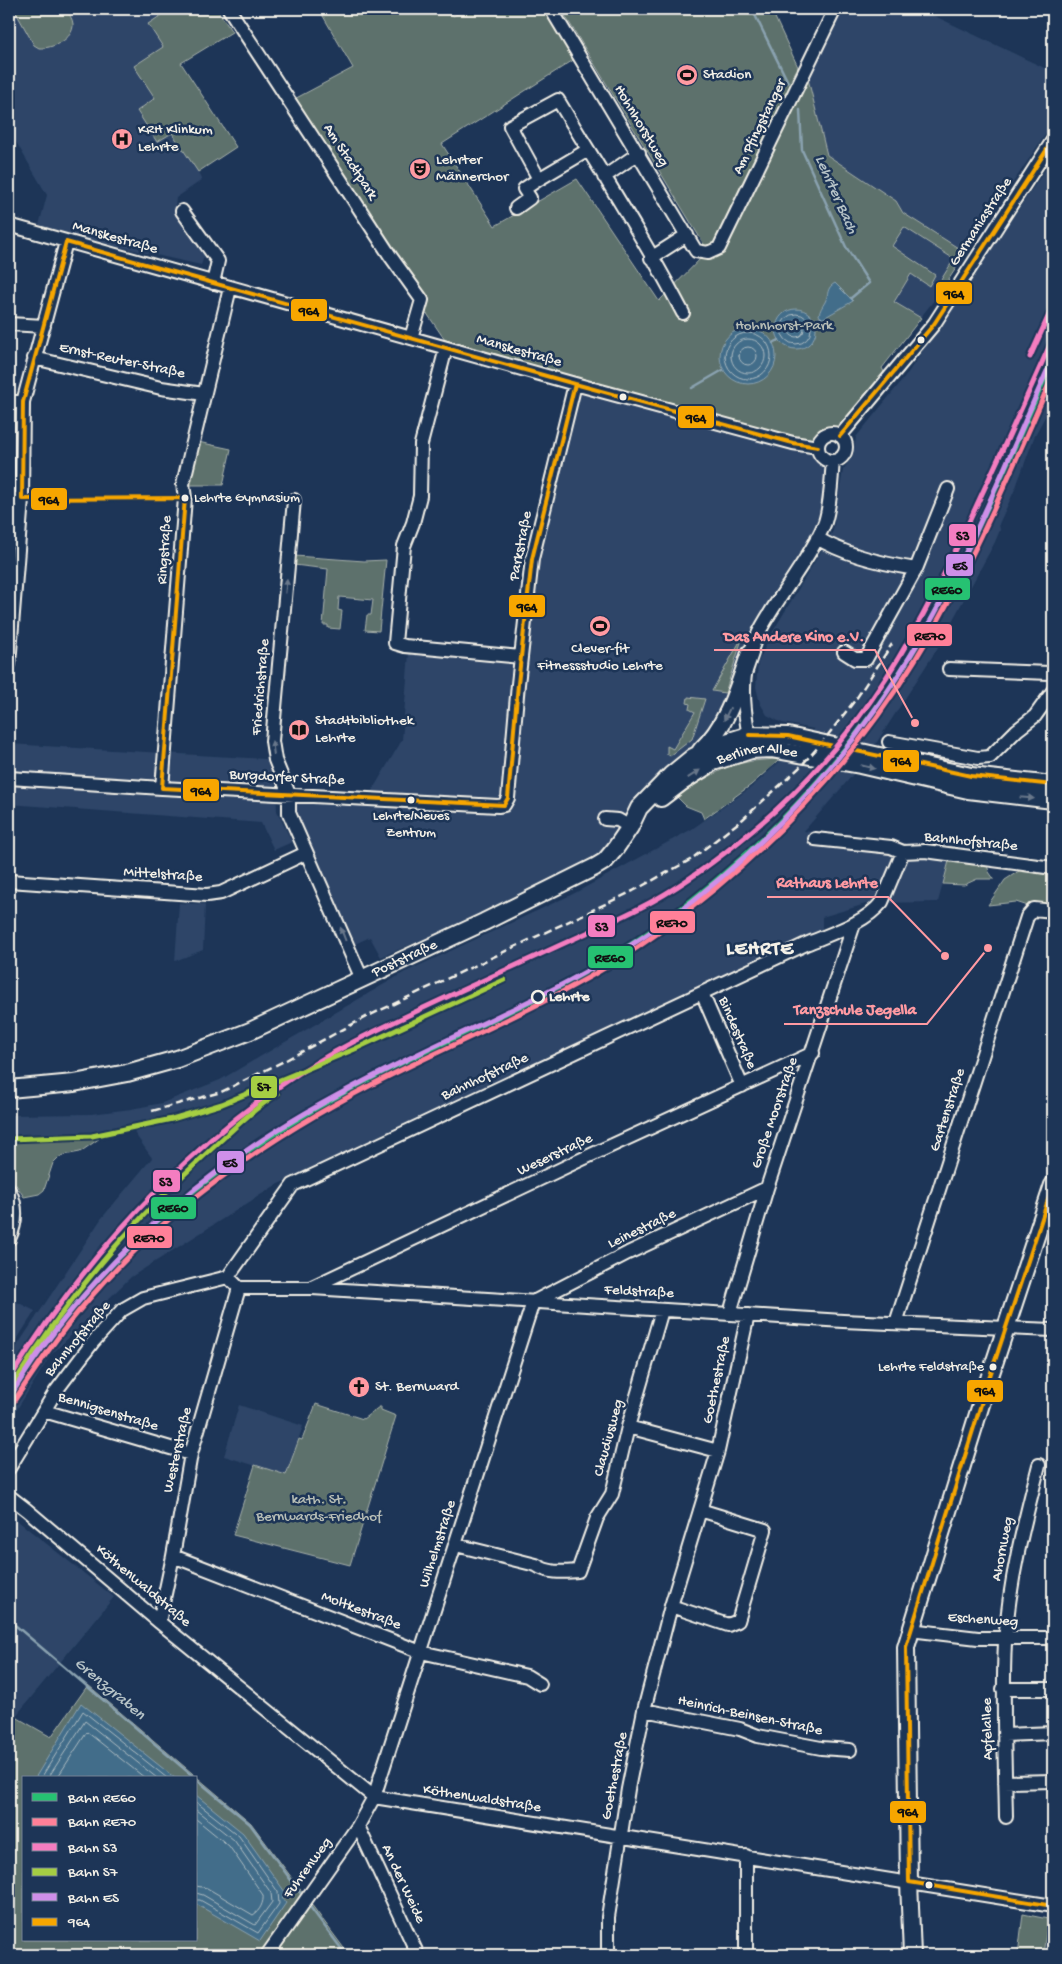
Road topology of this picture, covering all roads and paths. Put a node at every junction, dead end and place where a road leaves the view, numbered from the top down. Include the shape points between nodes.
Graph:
1 (229, 9) edge
2 (551, 9) edge
3 (835, 9) edge
4 (1053, 140) edge
5 (588, 150) junction
6 (636, 156) junction
7 (604, 177) junction
8 (538, 179) junction
9 (516, 208) dead end
10 (182, 211) dead end
11 (9, 226) edge
12 (687, 235) junction
13 (66, 242) junction
14 (708, 253) joint
15 (651, 258) junction
16 (213, 283) junction
17 (230, 288) junction
18 (683, 314) dead end
19 (9, 324) edge
20 (44, 326) junction
21 (411, 338) junction
22 (446, 348) junction
23 (34, 358) junction
24 (575, 384) junction
25 (204, 394) junction
26 (9, 402) edge
27 (22, 402) junction
28 (840, 436) junction
29 (818, 446) junction
30 (833, 461) junction
31 (948, 489) dead end
32 (9, 499) edge
33 (22, 499) junction
34 (294, 500) dead end
35 (817, 538) junction
36 (916, 569) junction
37 (750, 652) junction
38 (844, 652) dead end
39 (521, 657) junction
40 (9, 664) edge
41 (949, 669) dead end
42 (1053, 674) edge
43 (1053, 691) edge
44 (889, 742) dead end
45 (750, 743) junction
46 (694, 757) junction
47 (9, 778) edge
48 (1053, 785) edge
49 (162, 788) junction
50 (289, 794) junction
51 (1053, 800) edge
52 (504, 805) joint
53 (605, 819) dead end
54 (630, 827) junction
55 (815, 839) dead end
56 (903, 852) junction
57 (306, 853) junction
58 (1053, 868) edge
59 (9, 881) edge
60 (1053, 911) edge
61 (854, 924) junction
62 (362, 979) junction
63 (702, 992) junction
64 (813, 1053) junction
65 (742, 1086) junction
66 (9, 1089) edge
67 (1053, 1185) edge
68 (767, 1188) junction
69 (9, 1190) edge
70 (9, 1239) edge
71 (228, 1277) junction
72 (239, 1288) junction
73 (312, 1288) junction
74 (533, 1302) junction
75 (662, 1310) junction
76 (730, 1313) junction
77 (748, 1315) junction
78 (896, 1323) junction
79 (1006, 1327) junction
80 (1053, 1330) edge
81 (44, 1410) junction
82 (628, 1427) junction
83 (718, 1451) junction
84 (190, 1454) junction
85 (1039, 1465) dead end
86 (9, 1468) edge
87 (9, 1496) edge
88 (700, 1510) junction
89 (456, 1545) junction
90 (173, 1556) junction
91 (671, 1606) junction
92 (159, 1622) junction
93 (910, 1630) junction
94 (1053, 1638) edge
95 (1005, 1639) junction
96 (421, 1652) junction
97 (540, 1684) dead end
98 (1003, 1689) junction
99 (1053, 1689) edge
100 (644, 1710) junction
101 (1053, 1734) edge
102 (1004, 1735) junction
103 (850, 1750) dead end
104 (1053, 1781) edge
105 (1005, 1782) junction
106 (374, 1797) junction
107 (1006, 1817) dead end
108 (358, 1826) junction
109 (620, 1838) junction
110 (746, 1856) junction
111 (909, 1882) junction
112 (1053, 1906) edge
113 (267, 1955) edge
114 (418, 1955) edge
115 (608, 1955) edge
116 (746, 1955) edge
117 (912, 1955) edge

1 - 21 street, Am Stadtpark via 422,300
2 - 6 street, Hohnhorstweg
3 - 14 street, Am Pfingstanger via 719,248
4 - 28 street, Germaniastraße via 931,328
5 - 7 street
5 - 8 street
5 - 8 street via 558,100 510,126
6 - 7 street
6 - 12 street, Hohnhorstweg
7 - 15 street
8 - 9 street via 524,189 530,198
10 - 16 street via 218,261
11 - 13 street, Manskestraße
12 - 14 street, Hohnhorstweg via 696,251
12 - 15 street
13 - 16 street, Manskestraße
13 - 20 street
15 - 18 street
16 - 17 street, Manskestraße
17 - 21 street, Manskestraße
17 - 25 street, Ringstraße
19 - 20 street
20 - 23 street
21 - 22 street, Manskestraße
22 - 24 street, Manskestraße
22 - 39 street via 421,444 420,496 404,546 395,643
23 - 25 street, Ernst-Reuter-Straße via 161,388
23 - 27 street
24 - 29 street, Manskestraße via 793,443
24 - 39 street, Parkstraße via 532,559
25 - 49 street, Ringstraße via 183,484 185,498
26 - 27 street
27 - 33 street
28 - 29 street via 830,433 821,439
28 - 30 street via 845,442 845,451 841,458
29 - 30 street via 823,458
30 - 35 street via 828,510
31 - 36 street
32 - 33 street
33 - 40 street
50 -> 34 street, Friedrichstraße via 275,760 272,741
35 - 36 street via 846,552
35 - 37 street via 761,628
36 - 38 street via 866,659 856,659
37 - 45 street via 744,685
37 -> 46 main road via 725,718
39 - 52 street, Parkstraße via 508,798
41 - 42 street
43 - 44 street via 1035,716 990,757 978,758
45 - 46 main road, Poststraße via 720,744
45 - 48 main road, Berliner Allee via 788,736 971,776
45 -> 51 main road, Berliner Allee via 968,790
54 -> 45 main road, Berliner Allee via 669,791 702,768
46 - 54 main road, Poststraße via 648,798
47 - 49 street, Burgdorfer Straße
49 - 50 street, Burgdorfer Straße
50 - 52 street, Burgdorfer Straße
50 - 57 street, Friedrichstraße via 289,813
53 - 54 street via 621,821
54 - 62 main road, Poststraße via 615,849 595,867
55 - 56 street via 892,847
56 - 58 street, Bahnhofstraße via 926,851
56 - 61 street, Bahnhofstraße via 882,902
57 - 59 street, Mittelstraße via 221,893 207,895
62 -> 57 street, Friedrichstraße
60 - 78 street, Gartenstraße via 1034,909 1027,917
61 - 63 street, Bahnhofstraße
61 - 64 street, Große Moorstraße
62 - 66 main road, Poststraße via 250,1031 177,1059 74,1083
63 - 65 street, Bindestraße
63 - 71 street, Bahnhofstraße via 294,1185
64 - 65 street, Weserstraße
64 - 68 street, Große Moorstraße
65 - 73 street, Weserstraße
67 - 79 main road
68 - 74 street, Leinestraße
68 - 76 street, Große Moorstraße
69 - 70 street via 16,1211 15,1228
71 - 72 street
71 - 81 street, Bahnhofstraße via 142,1298 122,1310 93,1342
72 - 73 street, Feldstraße
72 - 84 street, Westerstraße
73 - 74 street, Feldstraße
74 - 75 street, Feldstraße
74 - 89 street, Wilhelmstraße
75 - 76 street, Feldstraße
75 - 82 street, Claudiusweg
76 - 77 street, Feldstraße
77 - 78 street, Feldstraße
77 - 83 street, Goethestraße
78 - 79 street, Feldstraße
79 - 80 street, Feldstraße
79 - 93 main road
81 - 84 street, Bennigsenstraße
81 - 86 street, Bahnhofstraße
82 - 83 street
82 - 89 street, Claudiusweg via 612,1494 597,1518 578,1571 555,1572
83 - 88 street, Goethestraße
84 - 90 street, Westerstraße
85 - 95 street, Ahornweg via 1019,1541
87 - 92 street, Köthenwaldstraße
88 - 91 street, Goethestraße
88 - 91 street via 765,1530 738,1621 728,1624
89 - 96 street, Wilhelmstraße
90 - 92 street, Westerstraße
90 - 96 street, Moltkestraße
91 - 100 street, Goethestraße
92 - 106 street, Köthenwaldstraße
93 - 95 street, Eschenweg
93 - 111 main road via 906,1647
94 - 95 street, Eschenweg
95 - 98 street, Apfelallee
96 - 97 street, Moltkestraße via 527,1676
96 - 106 street, Wilhelmstraße
98 - 99 street
98 - 102 street, Apfelallee
100 - 103 street, Heinrich-Beinsen-Straße via 740,1729 758,1736
100 - 109 street, Goethestraße
101 - 102 street
102 - 105 street, Apfelallee
104 - 105 street
105 - 107 street, Apfelallee
106 - 108 street, Fuhrenweg
106 - 109 street, Köthenwaldstraße
108 - 113 street, Fuhrenweg
108 - 114 street, An der Weide
109 - 110 street, Köthenwaldstraße
109 - 115 street, Goethestraße via 608,1917
110 - 111 street, Köthenwaldstraße
110 - 116 street
111 - 112 street, Köthenwaldstraße
111 - 117 main road

